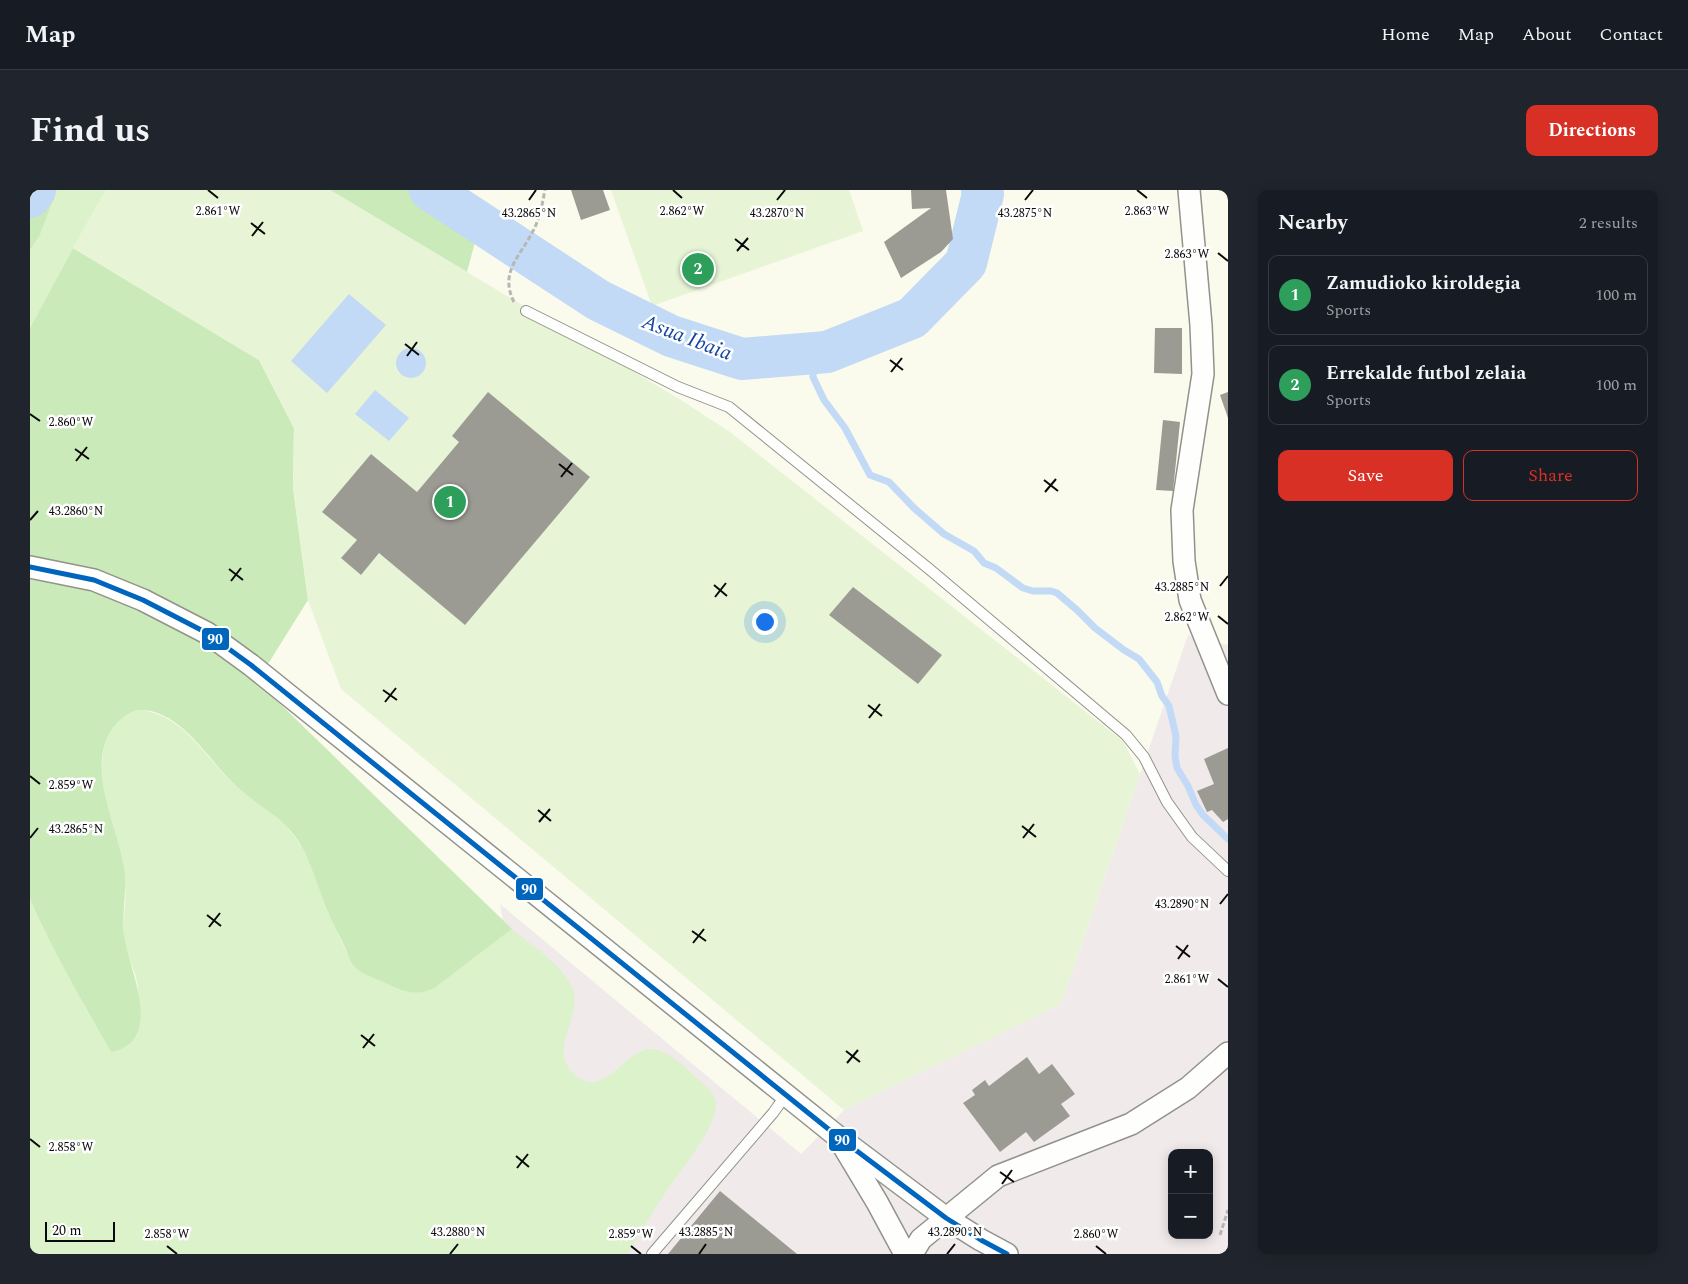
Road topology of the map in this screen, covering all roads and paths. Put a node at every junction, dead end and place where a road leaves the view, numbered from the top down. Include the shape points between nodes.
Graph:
1 (545, 190) edge
2 (1189, 190) edge
3 (526, 311) joint
4 (30, 567) edge
5 (1228, 694) edge
6 (1228, 871) edge
7 (1228, 1053) edge
8 (786, 1095) junction
9 (837, 1136) junction
10 (1228, 1210) edge
11 (946, 1218) junction
12 (1220, 1235) dead end
13 (652, 1254) edge
14 (905, 1254) edge
15 (912, 1254) edge
16 (1007, 1254) edge

1 - 3 path via 542,211 533,232 509,272 508,291 514,303
2 - 5 street via 1203,374 1182,510 1184,561 1190,600
3 - 6 lane via 678,387 729,407 928,568 1126,735 1144,757 1167,802 1192,837
4 - 8 street via 94,580 143,600 206,633 251,665
7 - 11 street via 1188,1088 1131,1124 998,1176
8 - 9 street
8 - 13 lane
9 - 11 street
9 - 14 street via 878,1202
10 - 12 path
11 - 15 street via 921,1239
11 - 16 street

